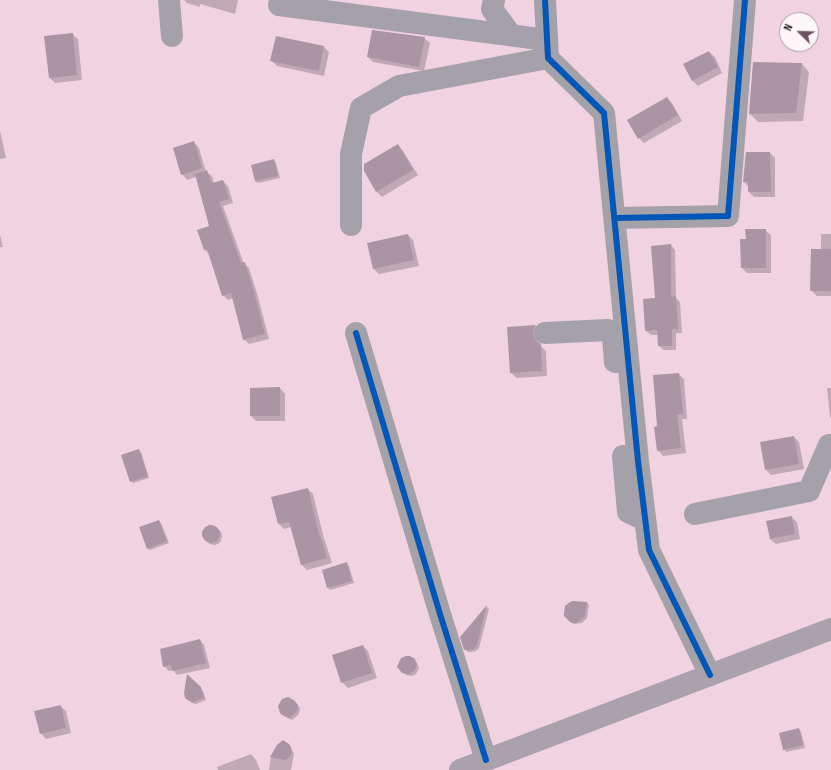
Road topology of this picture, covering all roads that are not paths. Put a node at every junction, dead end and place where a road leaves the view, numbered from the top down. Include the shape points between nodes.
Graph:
1 (169, 0) edge
2 (494, 0) edge
3 (545, 0) edge
4 (745, 0) edge
5 (279, 5) dead end
6 (511, 35) junction
7 (172, 36) dead end
8 (547, 49) junction
9 (614, 218) junction
10 (351, 225) dead end
11 (356, 333) dead end
12 (545, 333) dead end
13 (831, 445) edge
14 (695, 514) dead end
15 (645, 520) junction
16 (831, 629) edge
17 (710, 675) junction
18 (486, 760) junction
19 (460, 770) edge

1 - 7 street
2 - 6 street via 492,9
3 - 8 street
4 - 9 street via 728,216
5 - 6 street
6 - 8 street
8 - 9 street via 604,113
8 - 10 street via 399,86 361,108 351,154
9 - 15 street
11 - 18 street
12 - 15 street via 608,330 613,336 628,512
13 - 14 street via 809,492
15 - 17 street via 649,550
16 - 17 main road
17 - 18 main road
18 - 19 main road

